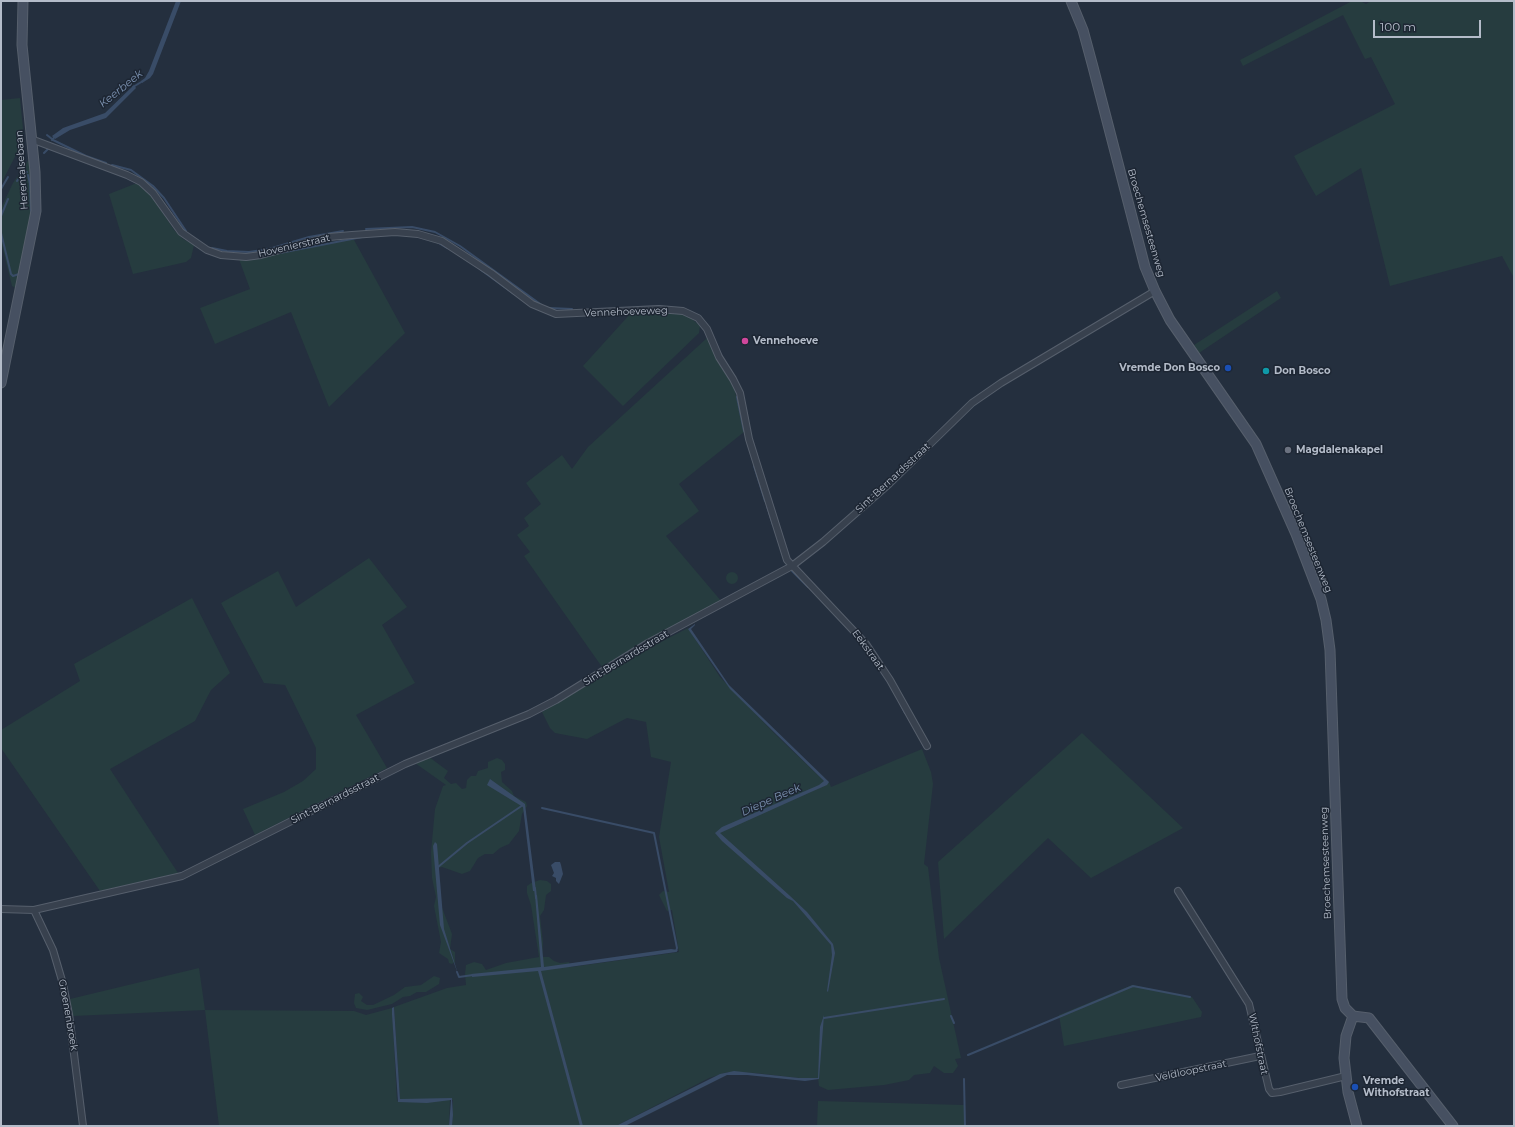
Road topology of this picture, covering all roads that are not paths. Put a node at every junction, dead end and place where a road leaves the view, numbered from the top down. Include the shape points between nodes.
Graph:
1 (23, 1) edge
2 (1071, 1) edge
3 (31, 138) junction
4 (380, 233) joint
5 (1155, 291) junction
6 (1, 383) edge
7 (792, 566) junction
8 (927, 746) dead end
9 (1178, 891) dead end
10 (1, 909) edge
11 (34, 910) junction
12 (1353, 1016) junction
13 (1260, 1056) junction
14 (1346, 1076) junction
15 (1121, 1086) dead end
16 (83, 1126) edge
17 (1357, 1126) edge
18 (1453, 1126) edge

1 - 3 street, Herentalsebaan via 22,45
2 - 5 street, Broechemsesteenweg via 1094,67 1145,267
3 - 4 street, Hovenierstraat via 141,182 153,193 181,232 207,250 221,255 261,255 329,237
3 - 6 street, Herentalsebaan via 36,217
4 - 7 street, Vennehoeveweg via 418,234 442,241 532,304 556,314 659,310 683,311 698,318 707,329 718,357 740,393 757,466 784,552
5 - 7 street, Sint-Bernardsstraat via 972,403 889,484
5 - 12 street, Broechemsesteenweg via 1174,325 1256,444 1296,534 1321,599 1330,650 1342,999 1344,1008
7 - 8 street, Eekstraat via 866,644 890,680
7 - 11 street, Sint-Bernardsstraat via 648,643 536,711 405,764 182,876
9 - 13 street, Withofstraat via 1250,1004
10 - 11 street, Sint-Bernardsstraat
11 - 16 street, Groenenbroek via 53,950 70,1014
12 - 14 street via 1345,1046
12 - 18 street via 1369,1018
13 - 14 street, Withofstraat via 1266,1083 1272,1092
13 - 15 street, Veldloopstraat
14 - 17 street

